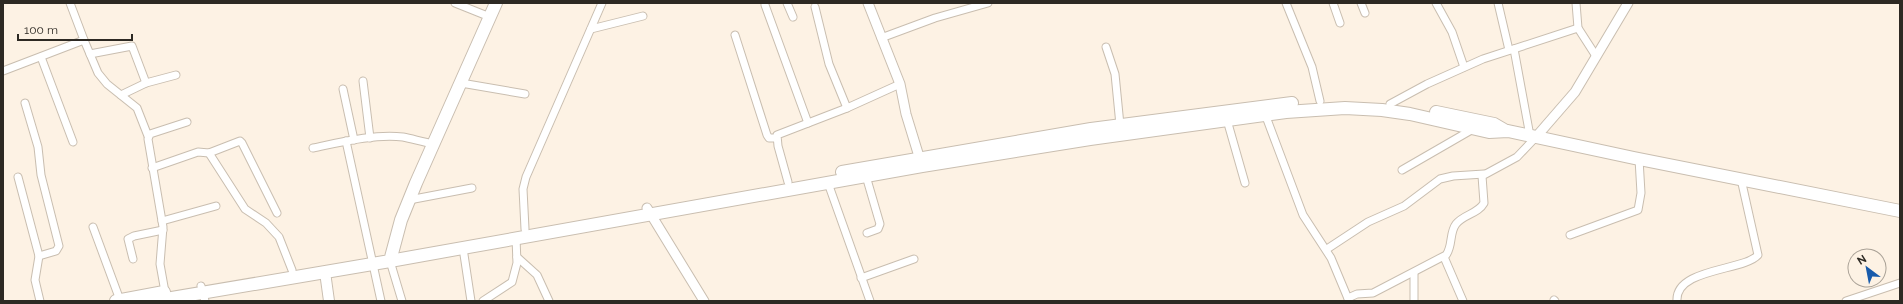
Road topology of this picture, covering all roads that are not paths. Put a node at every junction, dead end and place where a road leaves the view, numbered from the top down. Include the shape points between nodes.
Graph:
1 (70, 3) edge
2 (455, 3) edge
3 (496, 3) edge
4 (602, 3) edge
5 (787, 3) edge
6 (868, 3) edge
7 (988, 3) edge
8 (1286, 3) edge
9 (1333, 3) edge
10 (1361, 3) edge
11 (1436, 3) edge
12 (1498, 3) edge
13 (1576, 3) edge
14 (1628, 3) edge
15 (765, 5) dead end
16 (815, 7) dead end
17 (1365, 13) dead end
18 (643, 16) dead end
19 (490, 17) junction
20 (793, 17) dead end
21 (1340, 23) dead end
22 (1578, 28) junction
23 (591, 29) junction
24 (735, 35) dead end
25 (881, 38) junction
26 (84, 40) junction
27 (1106, 47) dead end
28 (1512, 50) junction
29 (90, 54) junction
30 (1596, 56) junction
31 (41, 57) junction
32 (1464, 68) junction
33 (3, 72) edge
34 (176, 75) dead end
35 (363, 81) dead end
36 (146, 83) junction
37 (461, 83) junction
38 (900, 84) junction
39 (343, 89) dead end
40 (525, 94) dead end
41 (121, 95) junction
42 (1320, 101) junction
43 (25, 103) dead end
44 (1390, 104) junction
45 (847, 108) junction
46 (1265, 114) junction
47 (1227, 120) junction
48 (187, 122) dead end
49 (808, 123) junction
50 (1120, 125) junction
51 (1473, 128) junction
52 (1508, 131) junction
53 (148, 136) junction
54 (1533, 136) junction
55 (370, 138) junction
56 (776, 138) junction
57 (354, 140) junction
58 (346, 141) junction
59 (74, 142) dead end
60 (434, 144) junction
61 (313, 148) dead end
62 (209, 153) junction
63 (1639, 159) junction
64 (921, 162) junction
65 (152, 168) junction
66 (1402, 170) dead end
67 (1484, 174) junction
68 (866, 176) junction
69 (18, 177) dead end
70 (1741, 179) junction
71 (788, 182) junction
72 (828, 183) junction
73 (1244, 183) dead end
74 (472, 188) dead end
75 (409, 200) junction
76 (216, 206) dead end
77 (648, 211) junction
78 (1900, 211) edge
79 (277, 213) dead end
80 (162, 221) junction
81 (93, 227) dead end
82 (525, 229) junction
83 (163, 230) junction
84 (867, 234) dead end
85 (1570, 235) dead end
86 (516, 238) junction
87 (463, 248) junction
88 (1327, 250) junction
89 (39, 256) junction
90 (391, 257) junction
91 (517, 257) junction
92 (1444, 257) junction
93 (134, 258) dead end
94 (914, 259) dead end
95 (371, 261) junction
96 (292, 270) junction
97 (325, 272) junction
98 (1414, 273) junction
99 (861, 278) junction
100 (1900, 283) edge
101 (165, 292) junction
102 (203, 293) edge
103 (1349, 299) edge
104 (40, 301) edge
105 (118, 301) edge
106 (154, 301) edge
107 (329, 301) edge
108 (381, 301) edge
109 (402, 301) edge
110 (471, 301) edge
111 (483, 301) edge
112 (549, 301) edge
113 (704, 301) edge
114 (870, 301) edge
115 (1414, 301) edge
116 (1463, 301) edge
117 (1676, 301) edge
118 (1846, 301) edge

1 - 26 street
2 - 19 street
3 - 19 main road
4 - 23 street
5 - 20 street
6 - 25 street
7 - 25 street via 934,18
8 - 42 street via 1312,67
9 - 21 street
10 - 17 street
11 - 32 street via 1452,32
12 - 28 street
13 - 22 street
14 - 30 street
15 - 49 street
16 - 45 street via 829,64
18 - 23 street
19 - 37 main road
22 - 28 street
22 - 30 street
23 - 82 street via 526,177 523,189
24 - 56 street via 767,135 769,138
25 - 38 street
26 - 29 street
26 - 31 street
27 - 50 street via 1115,74
28 - 32 street
28 - 54 street
29 - 36 street via 132,46
29 - 41 street via 103,79
30 - 54 street via 1575,92
31 - 33 street
31 - 59 street
32 - 44 street
34 - 36 street
35 - 55 street
36 - 41 street
37 - 40 street
37 - 60 main road
38 - 45 street
38 - 64 street via 906,114
39 - 57 street
41 - 53 street via 137,108
42 - 44 main road
42 - 50 main road
43 - 89 street via 38,147 41,175 59,246 56,251
44 - 52 main road via 1474,119
45 - 49 street
46 - 47 main road
46 - 51 main road via 1321,109 1382,110
46 - 88 street via 1303,215
47 - 64 main road
47 - 73 street
48 - 53 street
49 - 56 street via 780,133
50 - 64 main road
51 - 52 main road via 1489,132
51 - 66 street
52 - 54 main road
53 - 65 street
54 - 63 main road
54 - 67 street via 1517,157
55 - 57 street
55 - 60 street via 403,138
56 - 71 street
57 - 58 street
58 - 61 street
58 - 95 street
60 - 75 main road
62 - 65 street via 198,152
62 - 79 street via 236,141 242,143
62 - 96 street via 245,209 266,223 279,237
63 - 70 main road
63 - 85 street via 1641,193 1638,210
64 - 68 main road
64 - 71 main road
65 - 80 street
67 - 88 street via 1440,179 1404,206 1368,222
67 - 92 street via 1481,179 1484,203 1479,210 1455,226 1450,249
68 - 72 main road
68 - 84 street via 880,224 878,229
69 - 89 street
70 - 78 main road
70 - 117 street via 1758,255 1693,280 1679,290
71 - 77 main road
72 - 77 main road
72 - 99 street
74 - 75 street
75 - 90 main road
76 - 80 street
77 - 82 main road
77 - 86 main road
77 - 113 street
80 - 83 street
81 - 105 street
82 - 90 main road
83 - 93 street via 128,239
83 - 101 street via 160,264
86 - 87 main road
86 - 91 street
87 - 90 main road
87 - 110 street
88 - 103 street
89 - 104 street via 35,280
90 - 95 main road
90 - 109 street
91 - 111 street via 512,282
91 - 112 street via 537,275
92 - 98 street
92 - 116 street
94 - 99 street
95 - 96 main road
95 - 97 main road
95 - 108 street
96 - 102 main road
97 - 102 main road
97 - 107 main road
98 - 103 street via 1373,293 1357,294
98 - 115 street
99 - 114 street
100 - 118 street
101 - 102 main road
101 - 105 main road
102 - 106 main road

